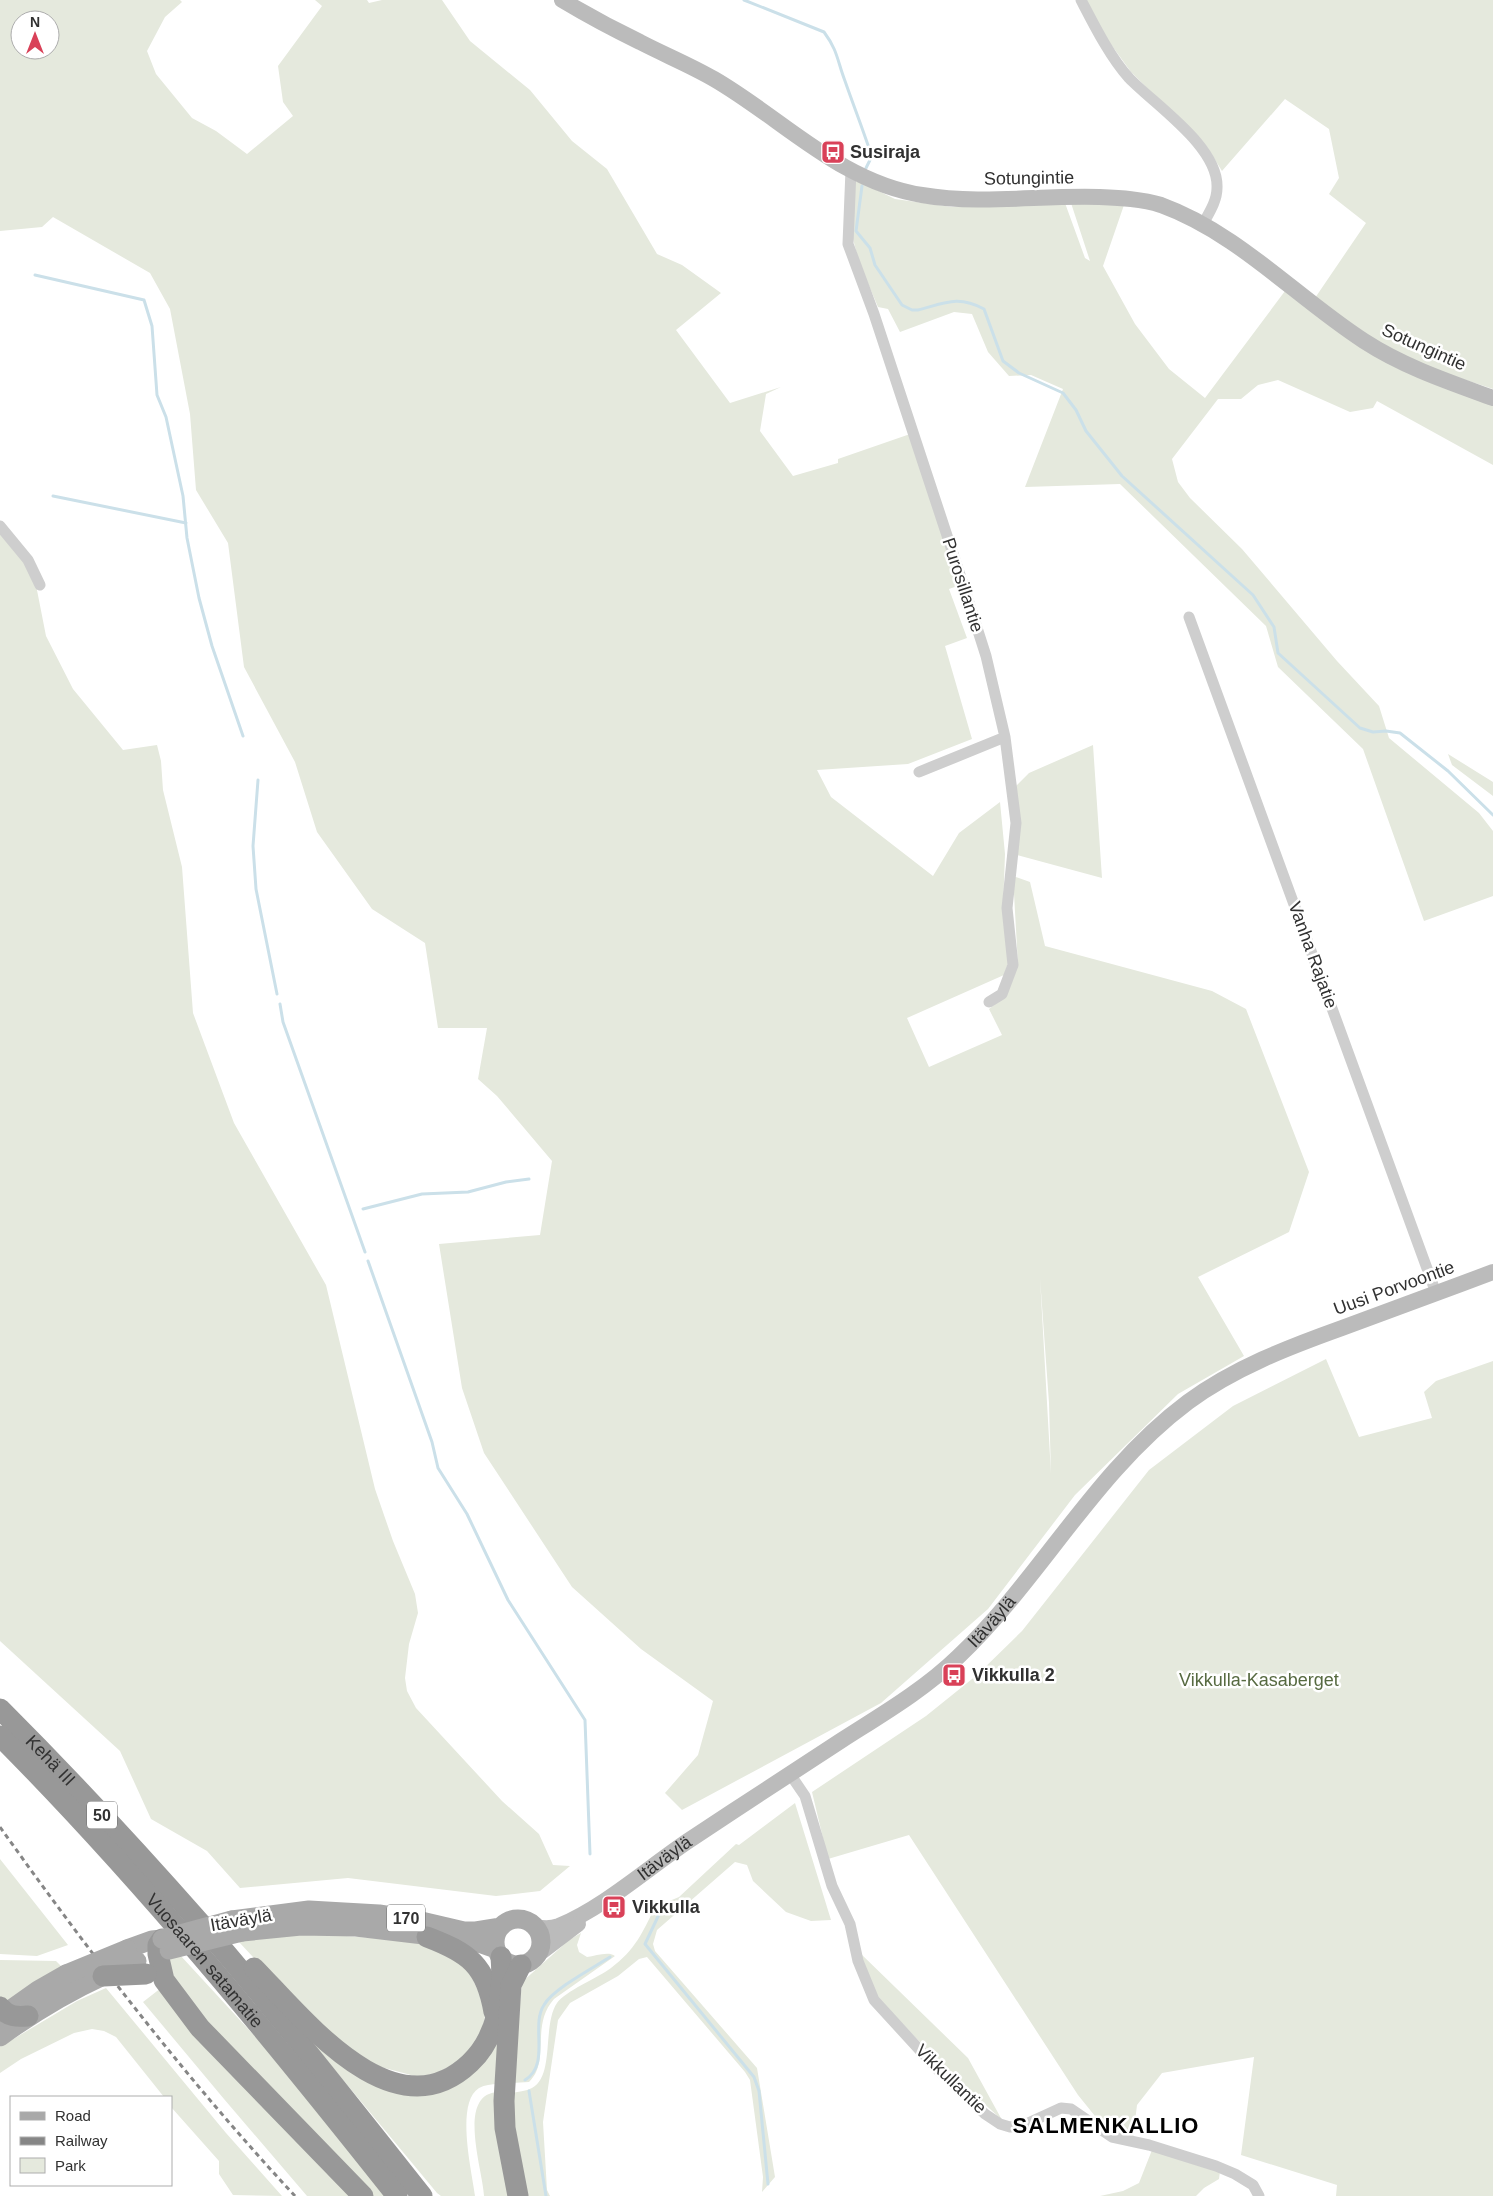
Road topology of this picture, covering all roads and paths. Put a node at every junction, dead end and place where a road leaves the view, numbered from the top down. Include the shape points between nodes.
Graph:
1 (562, 0) edge
2 (1081, 0) edge
3 (851, 170) junction
4 (1204, 224) junction
5 (1493, 398) edge
6 (0, 526) edge
7 (40, 586) dead end
8 (1189, 617) dead end
9 (1005, 737) junction
10 (919, 772) dead end
11 (989, 1002) dead end
12 (1493, 1272) edge
13 (1436, 1293) junction
14 (1308, 1341) joint
15 (0, 1708) edge
16 (0, 1736) edge
17 (790, 1774) junction
18 (594, 1907) junction
19 (202, 1925) junction
20 (237, 1926) junction
21 (501, 1926) junction
22 (536, 1927) junction
23 (427, 1937) junction
24 (163, 1948) junction
25 (498, 1953) junction
26 (528, 1960) junction
27 (144, 1966) junction
28 (103, 1976) joint
29 (71, 1981) junction
30 (2, 2012) edge
31 (28, 2016) junction
32 (495, 2017) junction
33 (0, 2037) edge
34 (363, 2196) edge
35 (397, 2196) edge
36 (422, 2196) edge
37 (518, 2196) edge
38 (1259, 2196) edge

1 - 3 main road, Sotungintie via 713,78
2 - 4 street via 1097,31 1128,76 1204,148 1214,166 1217,189
3 - 4 main road, Sotungintie via 880,184 923,195 987,199 1124,198 1158,204
3 - 9 street, Purosillantie via 848,244 966,593 986,656
4 - 5 main road, Sotungintie via 1363,340 1392,357
6 - 7 street via 28,560
8 - 13 street, Vanha Rajatie
9 - 10 street
9 - 11 street, Purosillantie via 1016,822 1007,908 1012,965 1002,994
12 - 13 main road, Uusi Porvoontie
13 - 14 main road, Uusi Porvoontie
14 - 17 main road, Itäväylä via 1217,1384 1146,1436 1084,1505 999,1614 956,1659 905,1698
15 - 19 highway, Kehä III / 50
16 - 35 highway, Vuosaaren satamatie via 186,1936
17 - 18 main road, Itäväylä
17 - 38 street, Vikkullantie via 805,1796 832,1886 850,1924 858,1961 874,2000 938,2070 985,2114 1000,2124 1010,2126 1024,2125 1061,2108 1071,2109 1112,2137 1236,2174 1253,2186
18 - 22 main road, Itäväylä via 558,1926 546,1930
18 - 26 main road, Itäväylä via 574,1928
19 - 32 highway via 236,1950 340,2052 364,2070 388,2082 422,2086 453,2076 482,2050
19 - 36 highway, Vuosaaren satamatie
20 - 21 main road, Itäväylä / 170 via 309,1910 379,1914 464,1931
20 - 23 main road, Itäväylä / 170 via 356,1927
20 - 24 main road, Itäväylä / 170, bridge
21 - 22 main road via 521,1919
21 - 25 main road via 497,1933
22 - 26 main road via 541,1939 540,1947
23 - 25 main road, Itäväylä / 170 via 482,1944
23 - 32 highway via 452,1946 474,1962 488,1985
24 - 27 highway
24 - 27 main road, Itäväylä / 170 via 152,1940
25 - 26 main road via 513,1964
25 - 32 highway via 503,1984
26 - 37 highway via 511,1985 504,2102 505,2128
27 - 28 highway, bridge
27 - 29 main road, Itäväylä / 170, bridge
27 - 34 highway
28 - 29 main road, Itäväylä / 170
29 - 30 main road, Itäväylä / 170
29 - 31 main road, Itäväylä / 170
30 - 31 highway via 11,2016
31 - 33 main road, Itäväylä / 170

